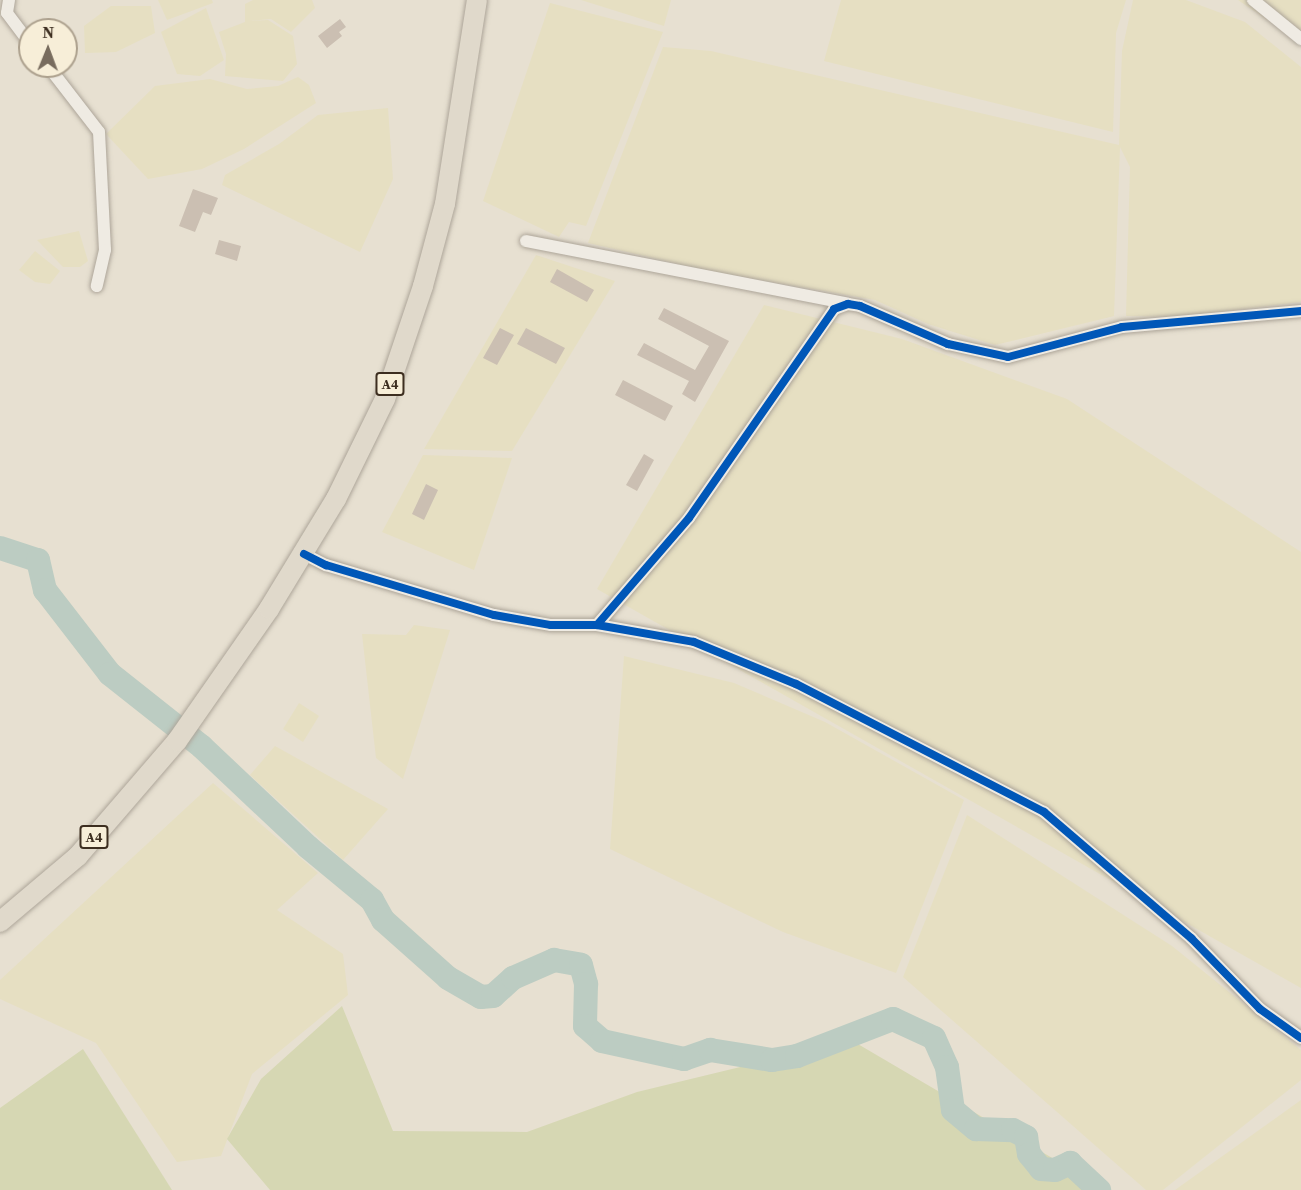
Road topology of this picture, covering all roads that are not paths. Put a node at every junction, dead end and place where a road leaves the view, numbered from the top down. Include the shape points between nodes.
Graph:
1 (9, 0) edge
2 (477, 0) edge
3 (1253, 0) edge
4 (18, 27) edge
5 (1301, 39) edge
6 (57, 78) edge
7 (526, 241) dead end
8 (97, 286) dead end
9 (848, 304) junction
10 (1301, 311) edge
11 (304, 554) junction
12 (597, 625) junction
13 (0, 922) edge
14 (1301, 1038) edge

1 - 4 street via 7,13
2 - 11 highway, A4 via 477,23 447,192 423,286 374,425
3 - 5 street
6 - 8 street via 99,132 105,250
7 - 9 street
9 - 10 street via 948,344 1008,357 1122,327
9 - 12 street via 834,309 822,321 689,518
11 - 12 street via 326,565 494,615 551,625
11 - 13 highway, A4 via 177,741 78,856
12 - 14 street via 694,642 796,684 1044,812 1191,938 1260,1009

